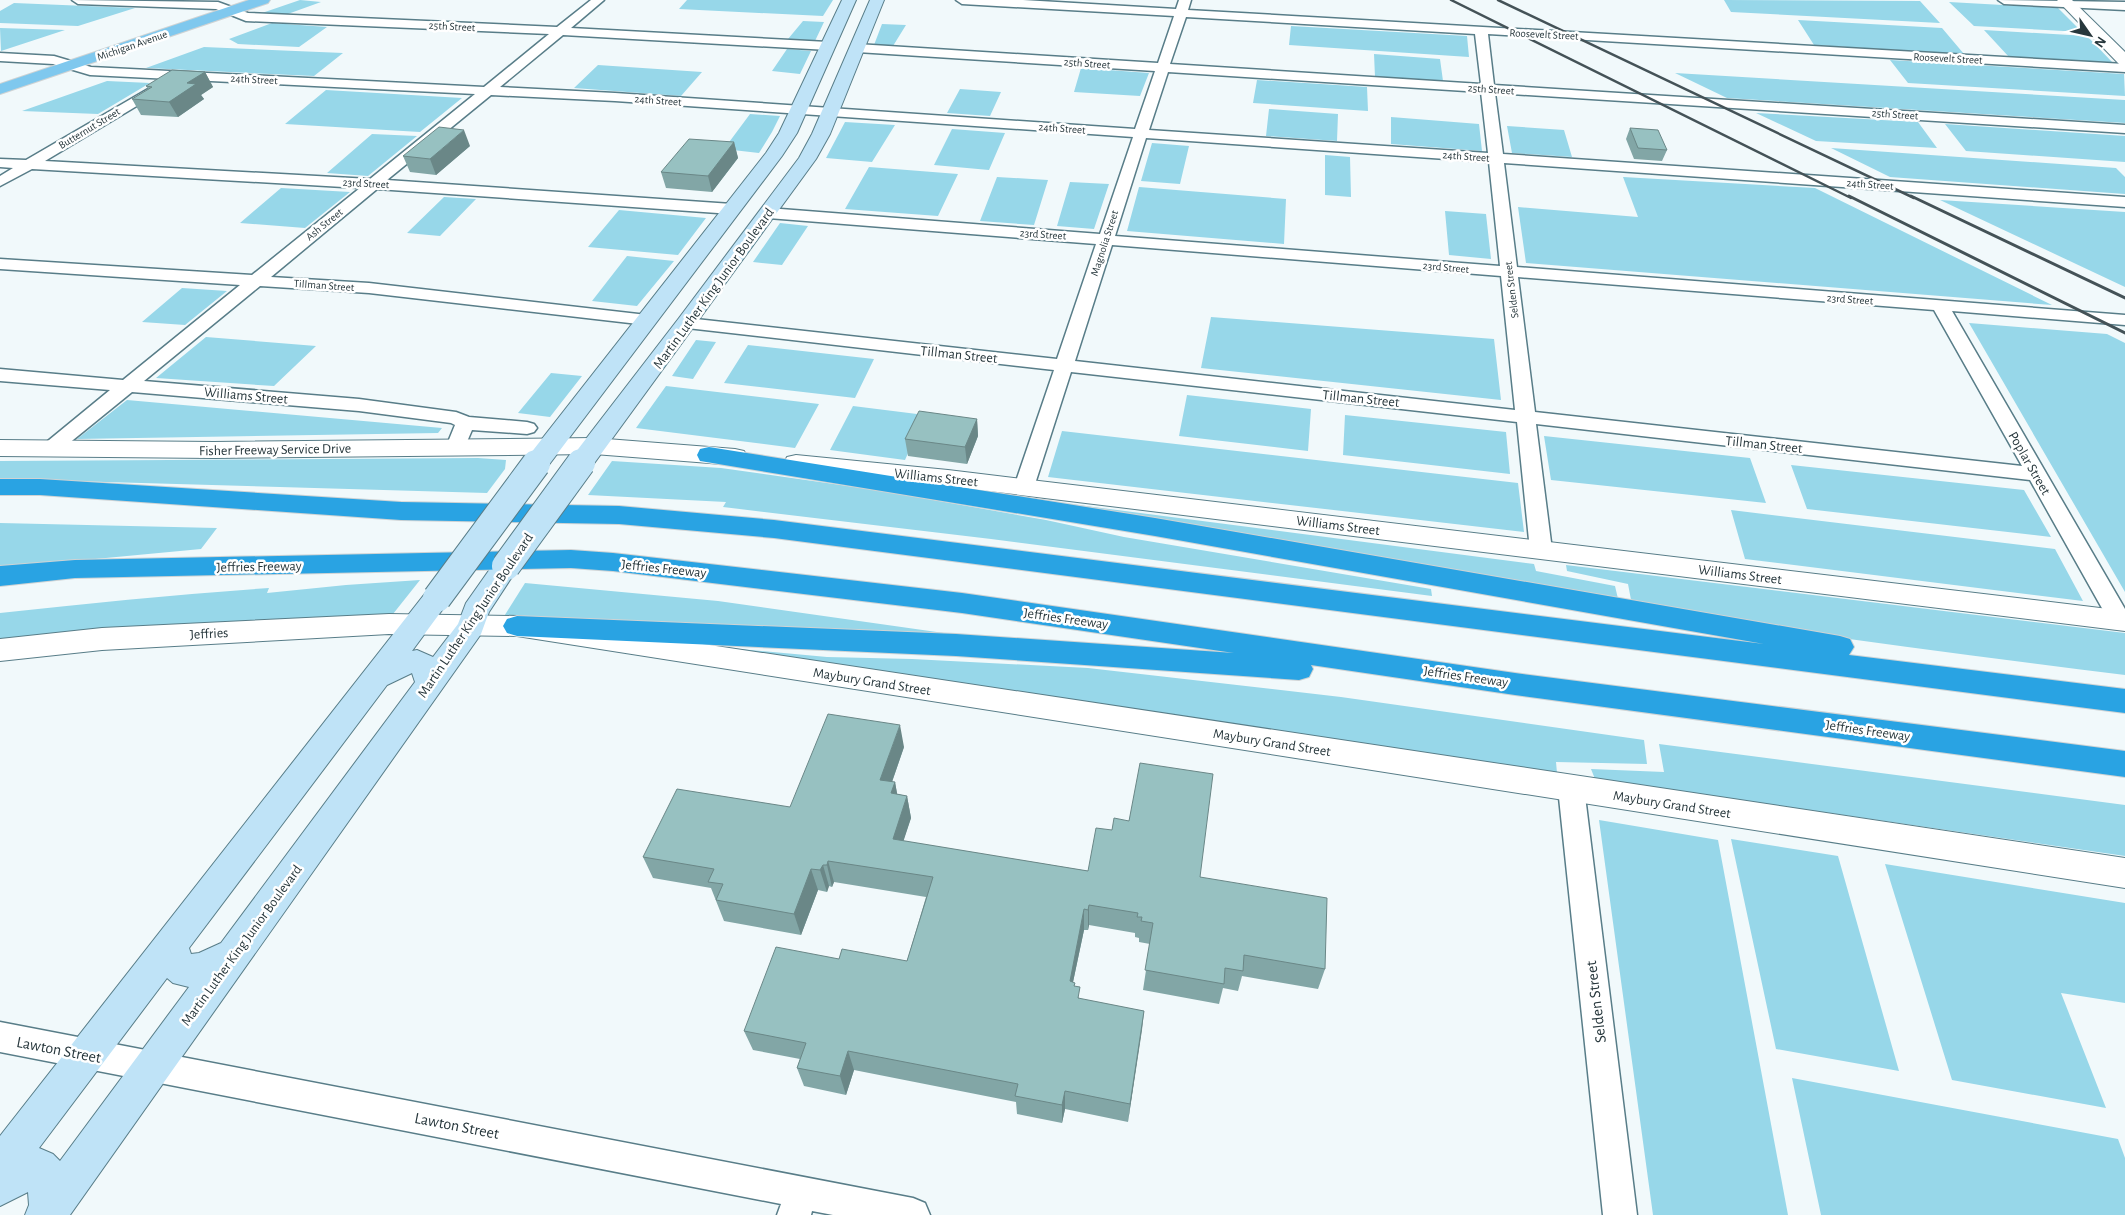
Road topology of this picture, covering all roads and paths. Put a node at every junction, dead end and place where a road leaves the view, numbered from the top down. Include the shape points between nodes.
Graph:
1 (78, 0) edge
2 (263, 0) edge
3 (598, 0) edge
4 (962, 0) edge
5 (2004, 0) edge
6 (2066, 2) edge
7 (846, 6) edge
8 (875, 6) edge
9 (1183, 6) edge
10 (2125, 6) edge
11 (231, 11) junction
12 (837, 28) junction
13 (866, 29) junction
14 (1481, 30) junction
15 (560, 31) junction
16 (828, 46) junction
17 (858, 48) junction
18 (0, 57) edge
19 (2125, 60) edge
20 (71, 65) junction
21 (1162, 68) junction
22 (2125, 68) edge
23 (177, 75) junction
24 (1488, 88) junction
25 (0, 89) edge
26 (488, 90) junction
27 (807, 90) junction
28 (841, 91) junction
29 (798, 110) junction
30 (831, 112) junction
31 (2125, 129) edge
32 (788, 133) junction
33 (822, 134) junction
34 (1140, 134) junction
35 (1496, 158) junction
36 (0, 163) edge
37 (28, 165) junction
38 (0, 182) edge
39 (373, 184) junction
40 (2125, 202) edge
41 (732, 210) junction
42 (768, 213) junction
43 (1105, 239) junction
44 (706, 243) junction
45 (743, 247) junction
46 (0, 264) edge
47 (1509, 272) junction
48 (678, 279) junction
49 (255, 281) junction
50 (718, 281) junction
51 (1940, 306) junction
52 (647, 320) junction
53 (2125, 320) edge
54 (687, 323) junction
55 (1064, 365) junction
56 (0, 376) edge
57 (127, 386) junction
58 (585, 400) junction
59 (626, 405) junction
60 (1527, 417) junction
61 (465, 423) junction
62 (527, 428) dead end
63 (456, 447) junction
64 (0, 448) edge
65 (50, 449) junction
66 (588, 454) junction
67 (542, 455) junction
68 (709, 455) junction
69 (2035, 474) junction
70 (0, 487) edge
71 (1024, 487) junction
72 (0, 506) edge
73 (401, 511) junction
74 (1541, 550) junction
75 (210, 567) junction
76 (0, 576) edge
77 (0, 592) edge
78 (428, 611) junction
79 (473, 618) junction
80 (2122, 621) edge
81 (517, 626) junction
82 (0, 650) edge
83 (376, 677) junction
84 (430, 684) junction
85 (1515, 684) junction
86 (2125, 697) edge
87 (2125, 701) edge
88 (2125, 764) edge
89 (1571, 788) junction
90 (2125, 873) edge
91 (171, 945) junction
92 (233, 956) junction
93 (0, 1038) edge
94 (87, 1054) junction
95 (153, 1067) junction
96 (0, 1168) edge
97 (0, 1186) edge
98 (798, 1203) edge
99 (47, 1212) edge
100 (913, 1215) edge
101 (1620, 1215) edge

1 - 11 street, 25th Street via 218,6
2 - 11 main road, Michigan Avenue
3 - 15 street, Ash Street
4 - 9 street, Roosevelt Street
5 - 6 street
6 - 10 street
6 - 19 street
7 - 8 main road via 857,14
7 - 12 main road
8 - 13 main road, Martin Luther King Junior Boulevard
9 - 14 street, Roosevelt Street
9 - 21 street, Magnolia Street
11 - 15 street, 25th Street via 246,17
11 - 20 main road, Michigan Avenue
12 - 13 main road via 851,25
12 - 16 main road
13 - 17 main road, Martin Luther King Junior Boulevard
14 - 22 street, Roosevelt Street
14 - 24 street, Selden Street
15 - 16 street, 25th Street
15 - 26 street, Ash Street
16 - 27 main road
17 - 21 street, 25th Street
17 - 28 main road, Martin Luther King Junior Boulevard
18 - 20 street, 24th Street via 54,60
20 - 23 street, 24th Street via 90,72
20 - 25 main road, Michigan Avenue
21 - 24 street, 25th Street
21 - 34 street, Magnolia Street
23 - 26 street, 24th Street
23 - 37 street, Butternut Street
24 - 31 street, 25th Street
24 - 35 street, Selden Street
26 - 29 street, 24th Street
26 - 39 street, Ash Street
27 - 28 main road via 822,94
27 - 29 main road
28 - 30 main road, Martin Luther King Junior Boulevard
29 - 30 street, 24th Street
29 - 32 main road
30 - 33 main road, Martin Luther King Junior Boulevard
30 - 34 street, 24th Street
32 - 33 main road via 807,130
32 - 41 main road
33 - 42 main road, Martin Luther King Junior Boulevard
34 - 35 street, 24th Street
34 - 43 street, Magnolia Street
35 - 40 street, 24th Street
35 - 47 street, Selden Street
36 - 37 street, 23rd Street
37 - 38 street, Butternut Street
37 - 39 street, 23rd Street
39 - 41 street, 23rd Street via 548,194
39 - 49 street, Ash Street
41 - 44 main road
42 - 43 street, 23rd Street
42 - 45 main road, Martin Luther King Junior Boulevard
43 - 47 street, 23rd Street
43 - 55 street, Magnolia Street
44 - 45 main road via 718,252
44 - 48 main road
45 - 50 main road, Martin Luther King Junior Boulevard
46 - 49 street, Tillman Street
47 - 51 street, 23rd Street
47 - 60 street, Selden Street
48 - 50 main road via 705,270 713,273
48 - 52 main road
49 - 52 street, Tillman Street via 424,294
49 - 57 street, Ash Street
50 - 54 main road, Martin Luther King Junior Boulevard
51 - 53 street, 23rd Street
51 - 69 street, Poplar Street
52 - 58 main road
54 - 55 street, Tillman Street
54 - 59 main road, Martin Luther King Junior Boulevard
55 - 60 street, Tillman Street
55 - 71 street, Magnolia Street
56 - 57 street, Williams Street
57 - 61 street, Williams Street via 360,405 456,418
57 - 65 street, Ash Street
58 - 59 main road via 598,413
58 - 67 main road
59 - 66 main road, Martin Luther King Junior Boulevard
60 - 69 street, Tillman Street
60 - 74 street, Selden Street
61 - 62 street, Williams Street
61 - 63 street
63 - 65 street, Fisher Freeway Service Drive
63 - 67 street, Fisher Freeway Service Drive
64 - 65 street, Fisher Freeway Service Drive
66 - 67 street, Williams Street
66 - 68 street, Williams Street via 625,447
66 - 79 main road, Martin Luther King Junior Boulevard, bridge
67 - 78 main road, bridge
68 - 71 street, Williams Street
68 - 86 highway via 1165,529
69 - 80 street, Poplar Street
70 - 73 highway
71 - 74 street, Williams Street
72 - 73 highway
73 - 87 highway via 619,515 774,529
74 - 80 street, Williams Street
75 - 76 highway, Jeffries Freeway via 75,569
75 - 77 highway
75 - 85 highway, Jeffries Freeway via 571,558 962,603
78 - 79 street, Maybury Grand Street
78 - 82 street, Jeffries
78 - 83 main road
79 - 81 street, Maybury Grand Street
79 - 84 main road, Martin Luther King Junior Boulevard
81 - 85 highway via 956,645
81 - 89 street, Maybury Grand Street
83 - 84 main road via 417,661 424,666
83 - 91 main road
84 - 92 main road, Martin Luther King Junior Boulevard
85 - 88 highway, Jeffries Freeway
89 - 90 street, Maybury Grand Street
89 - 101 street, Selden Street
91 - 92 main road via 177,964 186,971 201,969
91 - 94 main road
92 - 95 main road, Martin Luther King Junior Boulevard
93 - 94 street, Lawton Street
94 - 95 street, Lawton Street
94 - 96 main road
95 - 98 street, Lawton Street
95 - 99 main road, Martin Luther King Junior Boulevard
97 - 99 main road via 39,1168 48,1177
98 - 100 street, Lawton Street

